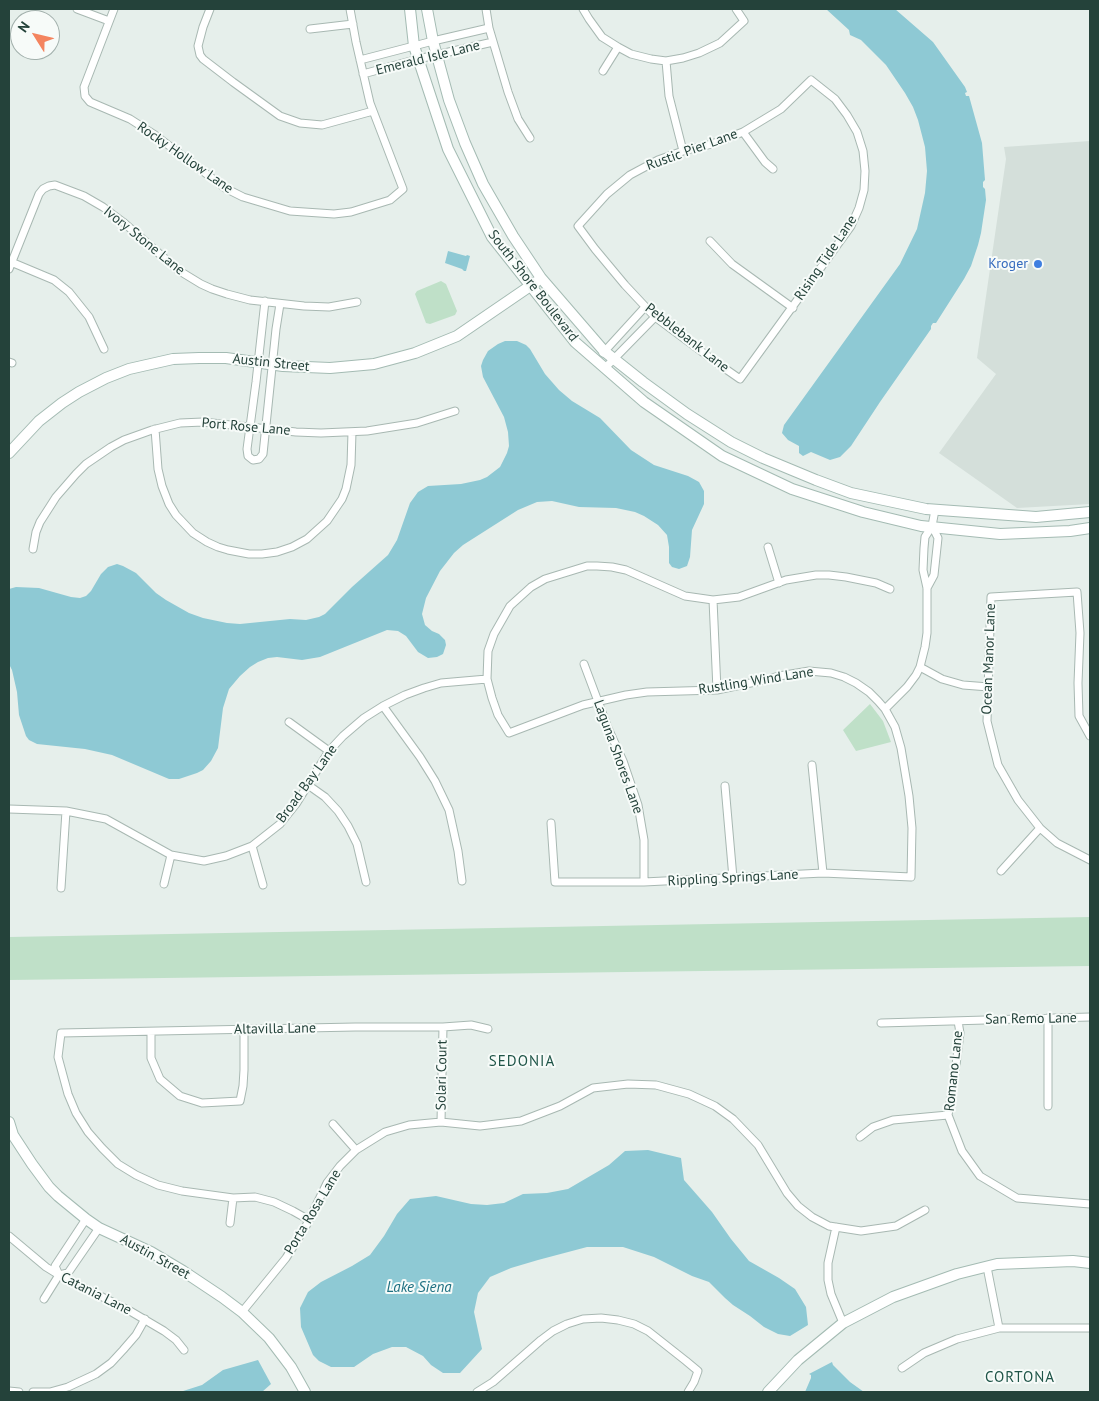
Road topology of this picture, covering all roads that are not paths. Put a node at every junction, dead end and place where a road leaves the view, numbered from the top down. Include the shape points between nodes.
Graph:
1 (77, 9) edge
2 (114, 9) edge
3 (210, 9) edge
4 (350, 9) edge
5 (410, 9) edge
6 (427, 9) edge
7 (486, 9) edge
8 (582, 9) edge
9 (736, 9) edge
10 (109, 21) junction
11 (353, 24) junction
12 (489, 28) junction
13 (310, 29) dead end
14 (433, 41) junction
15 (493, 42) junction
16 (414, 46) junction
17 (618, 48) junction
18 (437, 55) junction
19 (418, 59) junction
20 (360, 60) junction
21 (666, 60) junction
22 (603, 71) dead end
23 (363, 74) junction
24 (811, 80) joint
25 (373, 111) junction
26 (743, 132) junction
27 (530, 138) dead end
28 (683, 151) junction
29 (773, 169) dead end
30 (578, 226) joint
31 (710, 241) dead end
32 (10, 265) edge
33 (541, 278) junction
34 (531, 286) junction
35 (265, 302) junction
36 (357, 302) dead end
37 (280, 304) junction
38 (645, 307) junction
39 (792, 308) junction
40 (655, 317) junction
41 (104, 349) dead end
42 (604, 351) junction
43 (614, 359) junction
44 (596, 360) junction
45 (258, 362) junction
46 (272, 364) junction
47 (605, 368) junction
48 (740, 379) joint
49 (455, 411) dead end
50 (250, 426) junction
51 (265, 428) junction
52 (155, 429) junction
53 (352, 432) junction
54 (9, 453) edge
55 (935, 510) junction
56 (1090, 512) edge
57 (932, 526) junction
58 (1090, 528) edge
59 (768, 547) dead end
60 (33, 548) dead end
61 (779, 583) junction
62 (927, 588) junction
63 (890, 589) dead end
64 (714, 600) junction
65 (584, 664) dead end
66 (920, 668) junction
67 (487, 679) junction
68 (988, 687) junction
69 (716, 690) junction
70 (598, 701) junction
71 (383, 706) junction
72 (885, 708) junction
73 (289, 722) dead end
74 (1090, 736) edge
75 (329, 751) junction
76 (812, 765) dead end
77 (308, 785) junction
78 (725, 786) dead end
79 (9, 810) edge
80 (66, 811) junction
81 (550, 823) dead end
82 (1040, 828) junction
83 (252, 846) junction
84 (171, 855) junction
85 (1090, 860) edge
86 (1001, 871) dead end
87 (823, 873) junction
88 (912, 877) joint
89 (732, 878) junction
90 (462, 881) dead end
91 (366, 882) dead end
92 (644, 882) junction
93 (164, 884) dead end
94 (263, 885) dead end
95 (61, 888) dead end
96 (1090, 1017) edge
97 (1048, 1018) junction
98 (958, 1021) junction
99 (881, 1022) dead end
100 (443, 1027) junction
101 (488, 1028) dead end
102 (244, 1029) junction
103 (151, 1032) junction
104 (1048, 1106) dead end
105 (948, 1115) junction
106 (9, 1122) edge
107 (441, 1122) junction
108 (333, 1124) dead end
109 (11, 1136) edge
110 (860, 1137) dead end
111 (356, 1150) junction
112 (233, 1198) junction
113 (1090, 1204) edge
114 (925, 1210) dead end
115 (86, 1219) junction
116 (308, 1220) junction
117 (230, 1223) dead end
118 (836, 1227) junction
119 (98, 1228) junction
120 (9, 1236) edge
121 (1090, 1263) edge
122 (986, 1267) junction
123 (59, 1276) junction
124 (44, 1298) dead end
125 (242, 1312) junction
126 (145, 1319) junction
127 (843, 1323) junction
128 (999, 1328) junction
129 (1090, 1328) edge
130 (184, 1350) dead end
131 (902, 1368) dead end
132 (9, 1391) edge
133 (481, 1391) edge
134 (19, 1392) edge
135 (33, 1392) edge
136 (305, 1392) edge
137 (688, 1392) edge
138 (768, 1392) edge

1 - 10 street
2 - 10 street
3 - 25 street via 198,46 200,55 280,116 300,123 322,125
4 - 11 street
5 - 16 street, South Shore Boulevard
6 - 14 street, South Shore Boulevard
7 - 12 street
8 - 17 street via 602,37
9 - 21 street via 744,21 720,43 699,53
10 - 25 street, Rocky Hollow Lane via 86,80 85,96 90,102 130,119 225,188 243,197 290,211 334,214 390,200 402,188
11 - 13 street
11 - 20 street
12 - 14 street, Emerald Isle Lane
12 - 15 street
14 - 16 street, Emerald Isle Lane
14 - 18 street, South Shore Boulevard
15 - 18 street, Emerald Isle Lane
15 - 27 street via 518,119
16 - 19 street, South Shore Boulevard
16 - 20 street, Emerald Isle Lane
17 - 21 street via 631,54
17 - 22 street
18 - 19 street, Emerald Isle Lane
18 - 33 street, South Shore Boulevard via 464,143 483,184
19 - 23 street, Emerald Isle Lane
19 - 34 street, South Shore Boulevard via 448,149 492,237
20 - 23 street
21 - 28 street via 668,96
23 - 25 street
24 - 26 street, Rustic Pier Lane via 781,109
24 - 39 street, Rising Tide Lane via 835,98 857,132 863,151 864,190 852,226
26 - 28 street, Rustic Pier Lane
26 - 29 street
28 - 30 street, Rustic Pier Lane via 630,174
30 - 38 street, Pebblebank Lane via 594,250
31 - 39 street via 732,264
32 - 35 street, Ivory Stone Lane via 39,194 55,185 103,207 167,262 201,284 227,294
32 - 41 street via 54,280 69,292 89,317
33 - 34 street, Austin Street
33 - 42 street, South Shore Boulevard
34 - 44 street, South Shore Boulevard via 575,342
34 - 46 street, Austin Street via 457,336 415,353 374,364 330,368
35 - 37 street, Ivory Stone Lane
35 - 45 street
36 - 37 street, Ivory Stone Lane via 329,307
37 - 46 street
38 - 40 street, Pebblebank Lane
38 - 42 street
39 - 48 street, Rising Tide Lane
40 - 43 street
40 - 48 street, Pebblebank Lane
42 - 43 street, South Shore Boulevard
42 - 44 street
43 - 47 street
43 - 55 street, South Shore Boulevard via 687,414 763,458 851,493
44 - 47 street, South Shore Boulevard
45 - 46 street, Austin Street
45 - 50 street
45 - 54 street, Austin Street via 190,358 129,369 62,403 39,421
46 - 51 street
47 - 57 street, South Shore Boulevard via 644,402 730,460 792,489 863,512
49 - 53 street, Port Rose Lane via 403,426
50 - 51 street, Port Rose Lane
50 - 51 street via 247,453 253,460 263,454
50 - 52 street, Port Rose Lane via 197,422
51 - 53 street, Port Rose Lane
52 - 53 street via 162,486 176,515 194,533 212,544 249,554 292,547 307,539 327,521 342,499 349,477
52 - 60 street, Port Rose Lane via 111,447 86,464 61,491 40,522
55 - 56 street, South Shore Boulevard via 1036,517
55 - 57 street
57 - 58 street, South Shore Boulevard via 1000,534
57 - 62 street via 925,537 923,570
57 - 62 street via 938,538 934,575
59 - 61 street
61 - 63 street via 829,575 876,583
61 - 64 street
62 - 66 street via 927,633
64 - 67 street via 685,596 639,575 612,567 587,566 545,579 520,596 502,618 488,651
64 - 69 street
65 - 70 street, Laguna Shores Lane
66 - 68 street via 963,684
66 - 72 street via 907,687
67 - 70 street, Rustling Wind Lane via 498,715 509,733
67 - 71 street, Broad Bay Lane via 424,688
68 - 74 street, Ocean Manor Lane via 991,597 1077,592 1080,716
68 - 82 street, Ocean Manor Lane via 987,721 998,765 1018,800
69 - 70 street, Rustling Wind Lane via 648,692
69 - 72 street, Rustling Wind Lane via 818,671 856,683
70 - 92 street, Laguna Shores Lane via 638,805 644,840
71 - 75 street, Broad Bay Lane via 364,718
71 - 90 street via 420,757 449,810
72 - 88 street, Rustling Wind Lane via 895,727 906,770 912,828
73 - 75 street
75 - 77 street, Broad Bay Lane
76 - 87 street
77 - 83 street, Broad Bay Lane via 280,824
77 - 91 street via 325,797 348,826 357,844
78 - 89 street
79 - 80 street, Broad Bay Lane
80 - 84 street, Broad Bay Lane via 106,819
80 - 95 street
81 - 92 street, Rippling Springs Lane via 555,882
82 - 85 street, Ocean Manor Lane via 1057,843
82 - 86 street
83 - 84 street, Broad Bay Lane via 204,861
83 - 94 street
84 - 93 street
87 - 88 street, Rippling Springs Lane
87 - 89 street, Rippling Springs Lane
89 - 92 street, Rippling Springs Lane
96 - 97 street, San Remo Lane
97 - 98 street, San Remo Lane
97 - 104 street
98 - 99 street, San Remo Lane
98 - 105 street, Romano Lane via 960,1033
100 - 101 street, Altavilla Lane
100 - 102 street, Altavilla Lane
100 - 107 street, Solari Court
102 - 103 street, Altavilla Lane
102 - 103 street via 240,1101 202,1103 180,1096 160,1079 151,1058
103 - 112 street, Altavilla Lane via 61,1033 58,1057 68,1094 80,1119 102,1148 118,1164 136,1175 182,1191
105 - 110 street via 892,1120
105 - 113 street, Romano Lane via 962,1151 980,1176 994,1185 1017,1198
106 - 109 street, Austin Street
107 - 111 street, Porta Rosa Lane via 409,1125 385,1132
107 - 118 street, Porta Rosa Lane via 480,1126 521,1121 560,1106 593,1088 646,1084 678,1090 715,1106 733,1119 758,1145 798,1206 812,1217
108 - 111 street
109 - 115 street, Austin Street via 49,1186
111 - 116 street, Porta Rosa Lane via 327,1183
112 - 116 street via 255,1197 274,1202
112 - 117 street
114 - 118 street, Porta Rosa Lane via 896,1226 861,1231
115 - 119 street, Austin Street
115 - 123 street via 55,1266
116 - 125 street, Porta Rosa Lane via 286,1258
118 - 127 street via 828,1263 828,1280
119 - 123 street via 68,1273
119 - 125 street, Austin Street via 151,1252
120 - 123 street, Catania Lane
121 - 122 street via 1073,1261
122 - 127 street via 893,1297
122 - 128 street
123 - 124 street
123 - 126 street, Catania Lane
125 - 136 street, Austin Street via 269,1338
126 - 130 street, Catania Lane via 176,1340
126 - 135 street via 112,1363 96,1374 68,1387
127 - 138 street via 798,1360
128 - 129 street
128 - 131 street via 949,1342
132 - 134 street
133 - 137 street via 553,1331 584,1319 601,1318 634,1324 648,1331 698,1371

